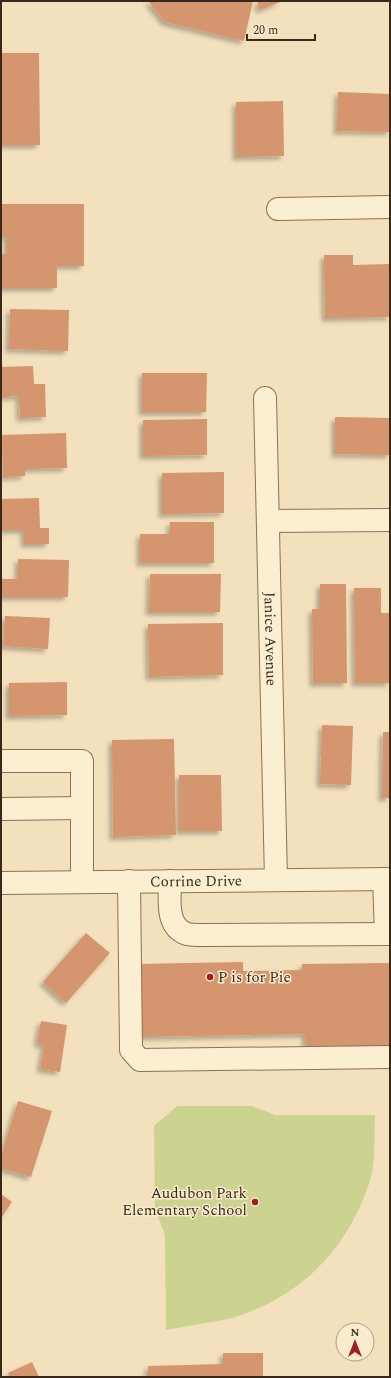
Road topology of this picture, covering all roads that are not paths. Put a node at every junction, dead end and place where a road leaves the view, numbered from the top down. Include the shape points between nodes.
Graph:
1 (390, 207) edge
2 (278, 209) dead end
3 (265, 398) dead end
4 (390, 520) edge
5 (268, 521) junction
6 (1, 761) edge
7 (82, 808) junction
8 (1, 809) edge
9 (387, 879) edge
10 (276, 880) junction
11 (129, 881) junction
12 (170, 881) junction
13 (82, 882) junction
14 (1, 883) edge
15 (388, 934) edge
16 (390, 1057) edge

1 - 2 street
3 - 5 street, Janice Avenue
4 - 5 street
5 - 10 street, Janice Avenue
6 - 7 street via 82,761
7 - 8 street
7 - 13 street
9 - 10 street, Corrine Drive
9 - 15 street
10 - 12 street, Corrine Drive
11 - 12 street, Corrine Drive
11 - 13 street, Corrine Drive
11 - 16 street via 131,1050 140,1060
12 - 15 street via 170,916 176,927 187,934
13 - 14 street, Corrine Drive

